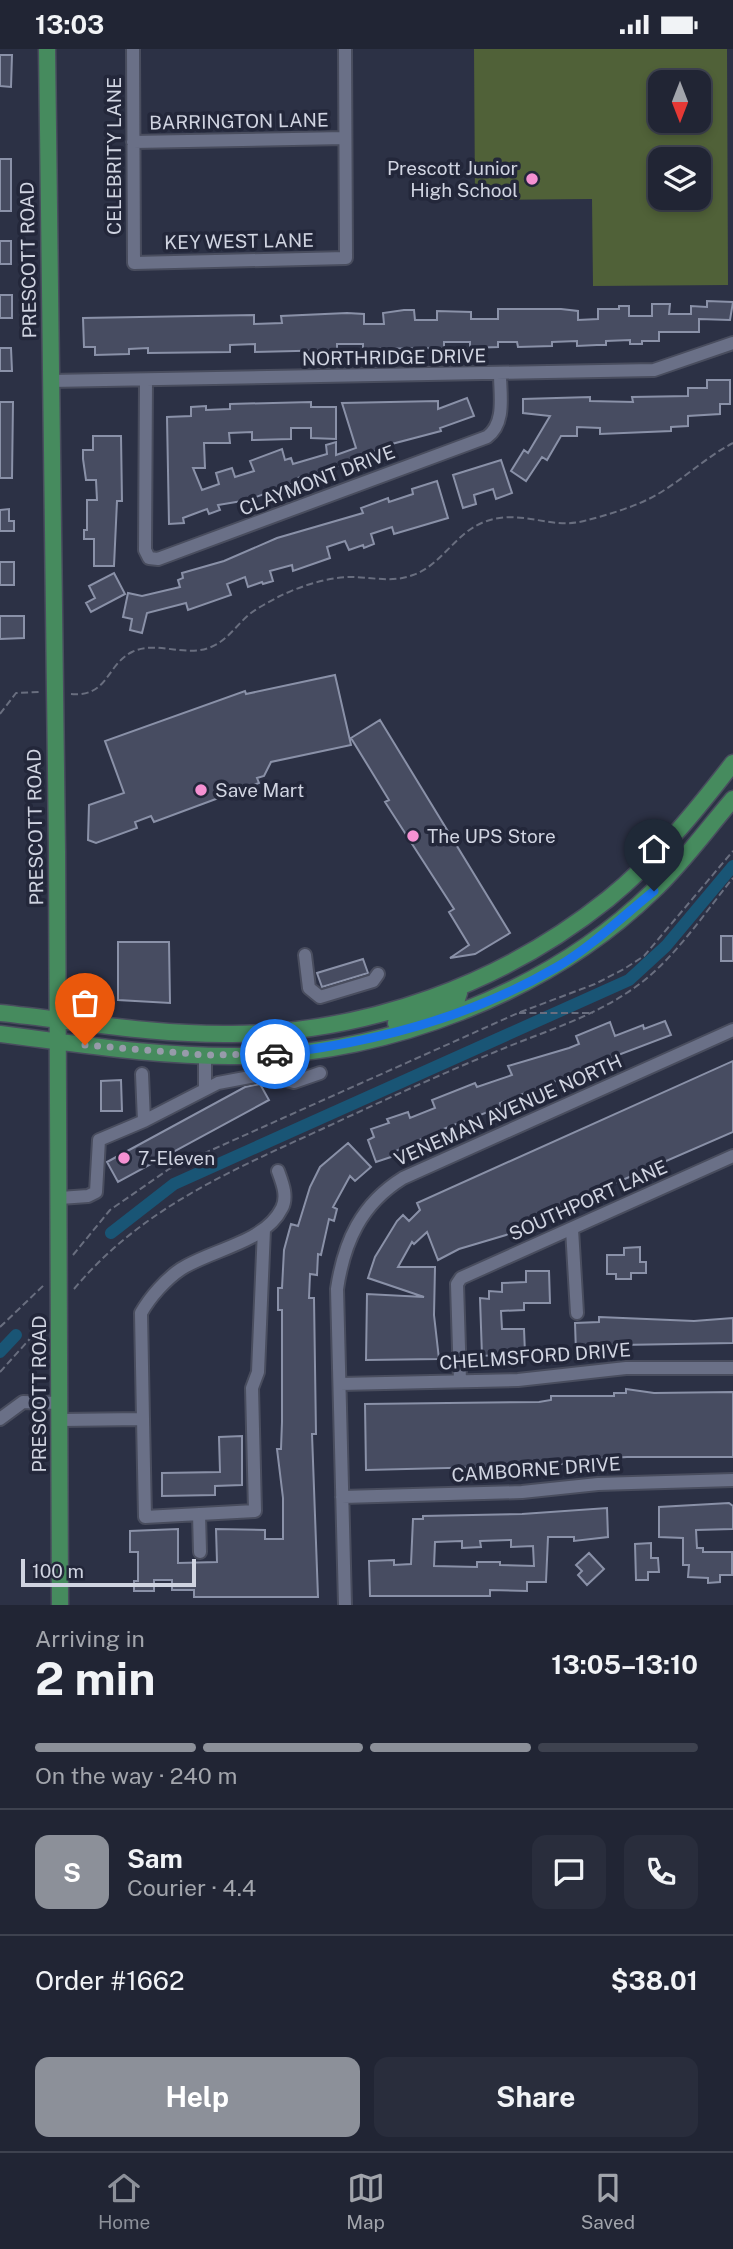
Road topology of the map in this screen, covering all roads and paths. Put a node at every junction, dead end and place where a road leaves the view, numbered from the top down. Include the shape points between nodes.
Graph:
1 (47, 49) edge
2 (133, 49) edge
3 (345, 49) edge
4 (345, 138) junction
5 (133, 142) junction
6 (134, 263) joint
7 (733, 343) edge
8 (500, 374) junction
9 (146, 380) junction
10 (50, 381) junction
11 (733, 443) edge
12 (33, 692) dead end
13 (78, 695) dead end
14 (0, 714) edge
15 (733, 763) edge
16 (721, 779) junction
17 (733, 799) edge
18 (733, 851) edge
19 (672, 869) junction
20 (733, 878) edge
21 (305, 954) dead end
22 (379, 974) dead end
23 (458, 987) junction
24 (0, 1013) edge
25 (517, 1013) junction
26 (595, 1013) junction
27 (58, 1019) junction
28 (733, 1030) edge
29 (0, 1034) edge
30 (58, 1041) junction
31 (359, 1041) junction
32 (205, 1055) junction
33 (320, 1073) dead end
34 (142, 1074) dead end
35 (205, 1089) junction
36 (144, 1121) junction
37 (733, 1156) edge
38 (278, 1171) dead end
39 (60, 1198) junction
40 (264, 1229) junction
41 (572, 1229) junction
42 (60, 1269) junction
43 (60, 1305) junction
44 (577, 1313) dead end
45 (0, 1327) edge
46 (733, 1368) edge
47 (0, 1372) edge
48 (460, 1381) junction
49 (340, 1384) junction
50 (60, 1403) junction
51 (0, 1419) edge
52 (143, 1419) junction
53 (60, 1420) junction
54 (733, 1480) edge
55 (342, 1497) junction
56 (199, 1514) junction
57 (200, 1552) dead end
58 (61, 1605) edge
59 (345, 1605) edge

1 - 10 main road, PRESCOTT ROAD
2 - 5 street, CELEBRITY LANE
3 - 4 street
4 - 5 street, BARRINGTON LANE
4 - 6 street, KEY WEST LANE via 345,258
5 - 6 street, CELEBRITY LANE
7 - 8 street, NORTHRIDGE DRIVE via 654,370
8 - 9 street, NORTHRIDGE DRIVE
8 - 9 street, CLAYMONT DRIVE via 497,430 487,437 167,558 149,558 145,542
9 - 10 street, NORTHRIDGE DRIVE
10 - 27 main road, PRESCOTT ROAD
11 - 13 path via 655,496 572,523 521,515 483,522 465,532 430,568 410,577 347,577 281,596 251,612 209,649 133,651 103,685
12 - 14 path via 16,693
15 - 16 main road
16 - 19 main road via 723,794 682,847
16 - 23 main road via 682,826 608,898 531,951
17 - 19 main road
18 - 25 path via 643,956 595,984
19 - 31 main road via 654,891 559,966 469,1010
20 - 26 path via 655,970
21 - 22 street via 309,988 320,997 373,981
23 - 27 main road via 372,1016 268,1033 199,1034
23 - 31 main road via 457,999 372,1031
24 - 27 main road
25 - 26 path
25 - 42 path via 169,1169 110,1210
26 - 43 path via 475,1060 178,1199 112,1249
27 - 30 main road, PRESCOTT ROAD
28 - 49 street, VENEMAN AVENUE NORTH via 387,1188 354,1228 340,1269
29 - 30 main road
30 - 32 main road
30 - 39 main road, PRESCOTT ROAD
31 - 32 main road via 276,1054
32 - 35 street
33 - 35 street via 294,1082 266,1074 247,1076
34 - 36 street
35 - 36 street
36 - 39 street via 99,1140 96,1192
37 - 41 street, SOUTHPORT LANE
38 - 40 street via 283,1207
39 - 42 main road, PRESCOTT ROAD
40 - 52 street via 180,1269 148,1301 141,1313
40 - 56 street via 258,1372 253,1388 255,1511
41 - 44 street
41 - 48 street, SOUTHPORT LANE via 459,1281
42 - 43 main road, PRESCOTT ROAD
42 - 45 path
43 - 47 path
43 - 50 main road, PRESCOTT ROAD
46 - 48 street, CHELMSFORD DRIVE via 626,1369
48 - 49 street, CHELMSFORD DRIVE
49 - 55 street, VENEMAN AVENUE NORTH
50 - 51 street via 23,1402
50 - 53 main road, PRESCOTT ROAD
52 - 53 street
52 - 56 street via 145,1517
53 - 58 main road, PRESCOTT ROAD
54 - 55 street, CAMBORNE DRIVE
55 - 59 street, VENEMAN AVENUE NORTH
56 - 57 street

